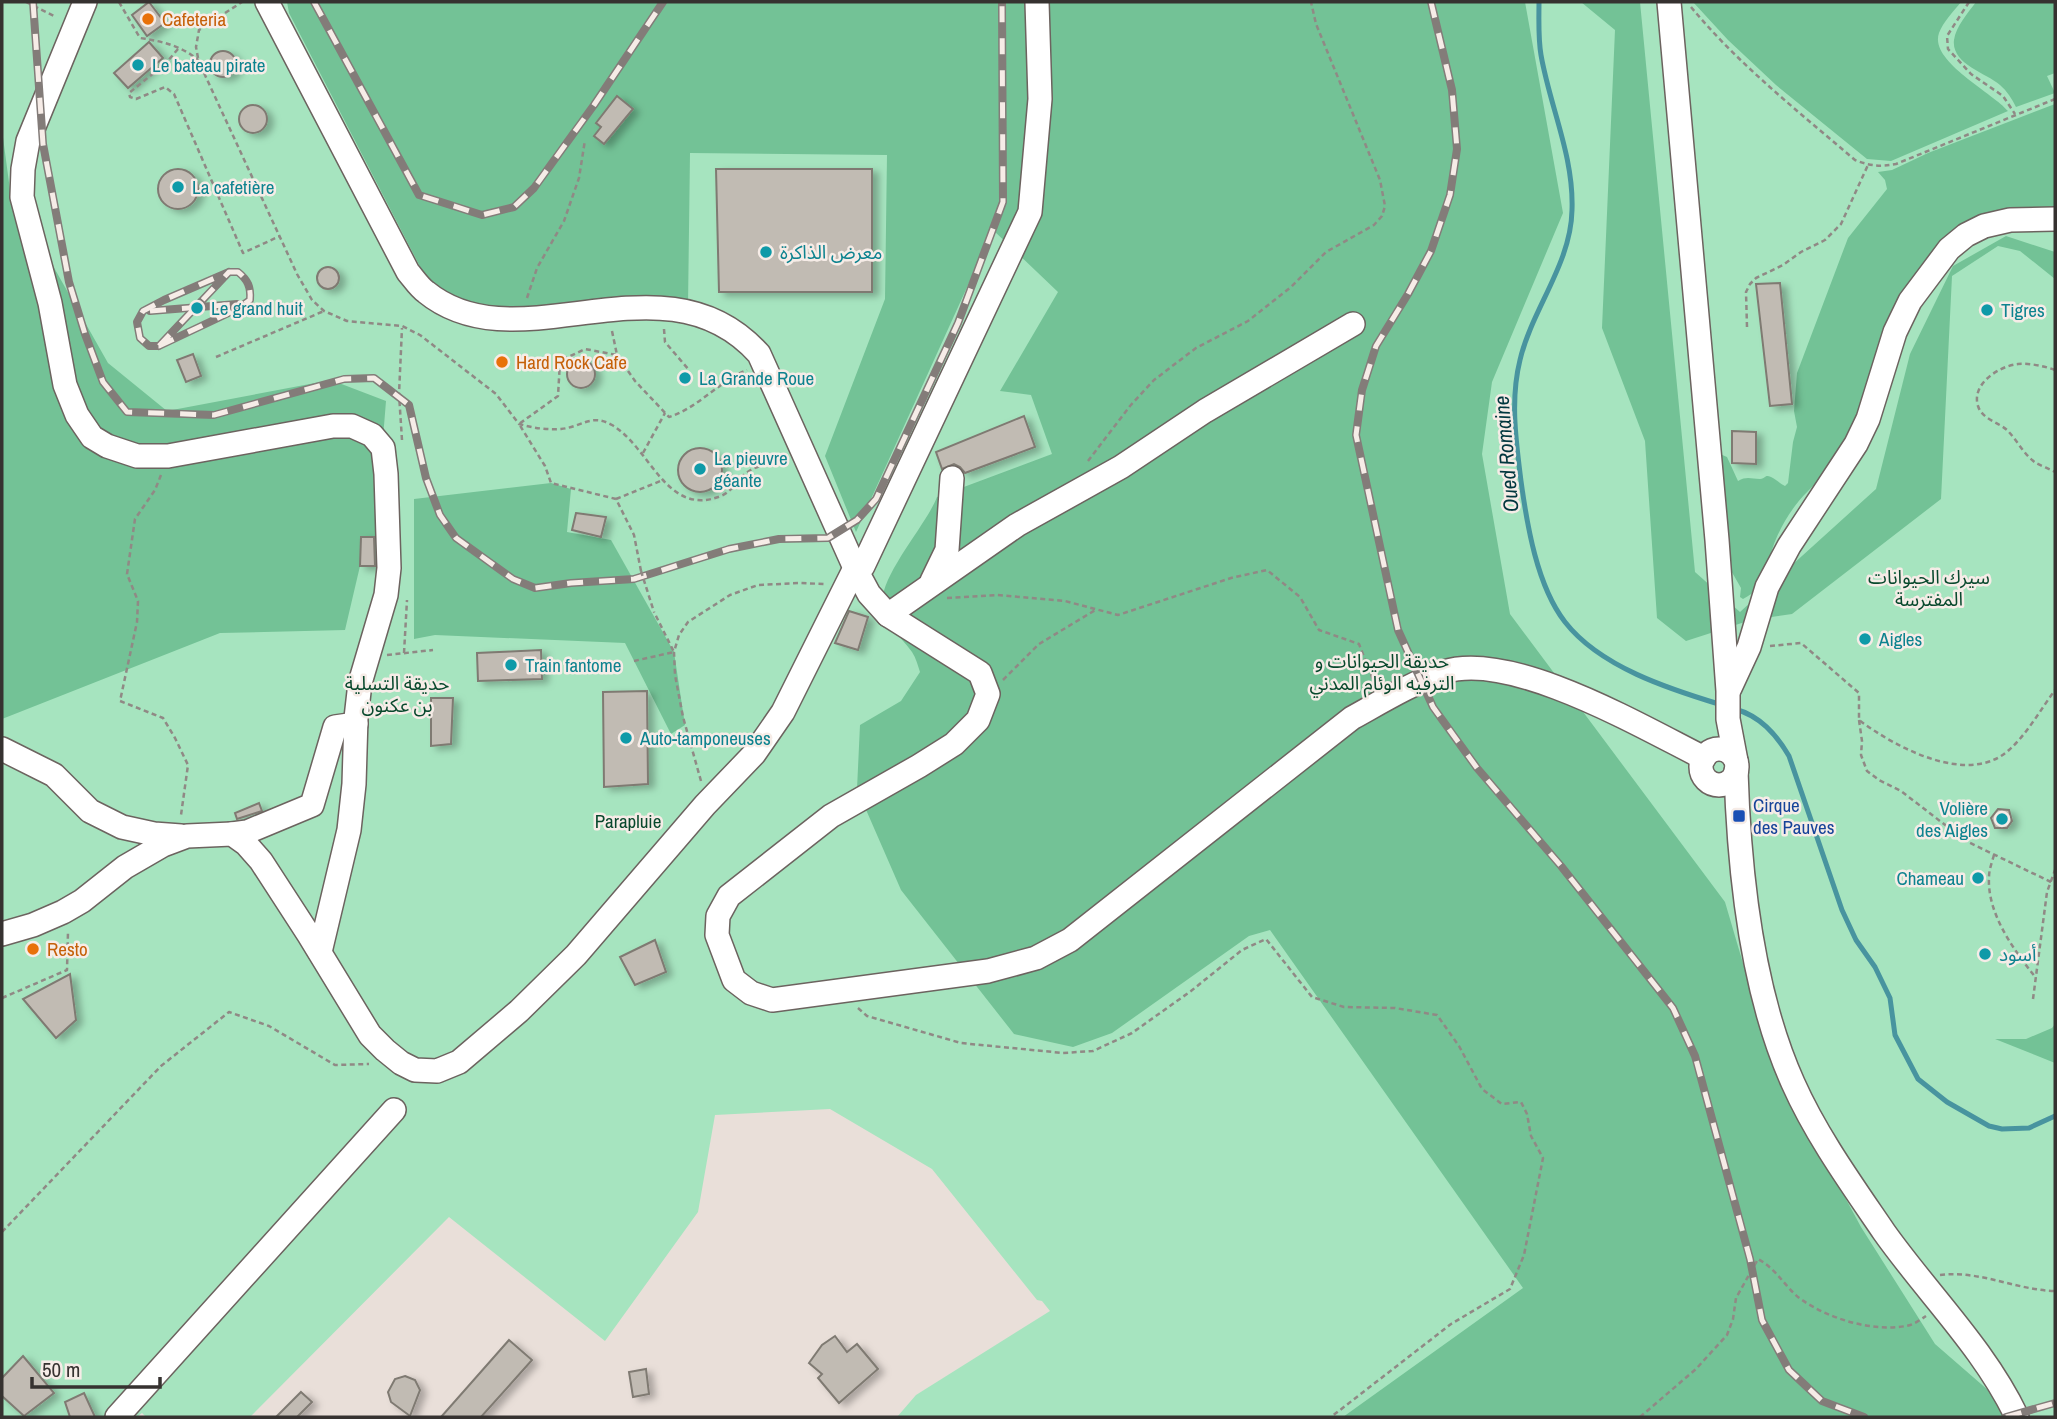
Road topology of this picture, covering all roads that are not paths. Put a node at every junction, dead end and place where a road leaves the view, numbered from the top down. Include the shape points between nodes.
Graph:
1 (85, 2) edge
2 (267, 2) edge
3 (1037, 2) edge
4 (1669, 2) edge
5 (2055, 219) edge
6 (1353, 324) dead end
7 (952, 478) dead end
8 (856, 570) junction
9 (939, 591) junction
10 (888, 615) junction
11 (1728, 691) junction
12 (356, 724) junction
13 (2, 749) edge
14 (1704, 758) junction
15 (1736, 766) junction
16 (1710, 783) junction
17 (102, 803) dead end
18 (122, 827) junction
19 (232, 834) junction
20 (183, 836) junction
21 (1742, 854) junction
22 (2, 934) edge
23 (320, 952) junction
24 (394, 1110) dead end
25 (117, 1417) edge
26 (2017, 1417) edge

1 - 12 lane via 28,141 22,197 50,303 65,385 92,437 136,456 168,456 333,426 352,426 372,435 383,448 387,474 389,568 387,595 360,683
2 - 8 lane via 408,272 426,292 455,309 489,318 549,318 612,309 691,312 745,338 759,354
3 - 8 lane via 1040,99 1030,212 863,566
4 - 11 lane
5 - 11 lane via 2010,220 1966,235 1949,249 1910,301 1862,431 1767,587 1749,647
6 - 9 lane via 1205,411 1121,467 1017,525
7 - 9 lane
8 - 10 lane
8 - 23 lane via 783,712 754,754 576,956 459,1062 442,1061 415,1070 401,1063 370,1035
9 - 10 lane
10 - 14 lane via 980,673 988,694 978,720 954,744 831,816 729,896 718,916 717,935 734,980 751,993 772,1000 988,971 1036,958 1070,940 1352,718 1446,672 1492,669 1543,681
11 - 15 lane
12 - 19 lane via 335,727 312,804
12 - 23 lane via 349,830
13 - 18 lane via 54,775 90,811
14 - 15 lane via 1718,750 1728,752
14 - 16 lane via 1701,769
15 - 16 lane via 1727,783
15 - 21 lane
16 - 21 lane via 1727,807
17 - 18 lane
18 - 20 lane
19 - 20 lane
19 - 23 lane via 261,861
20 - 22 lane via 125,867 71,907
21 - 26 lane via 1756,965 1793,1083 1885,1233 1982,1358
24 - 25 lane

